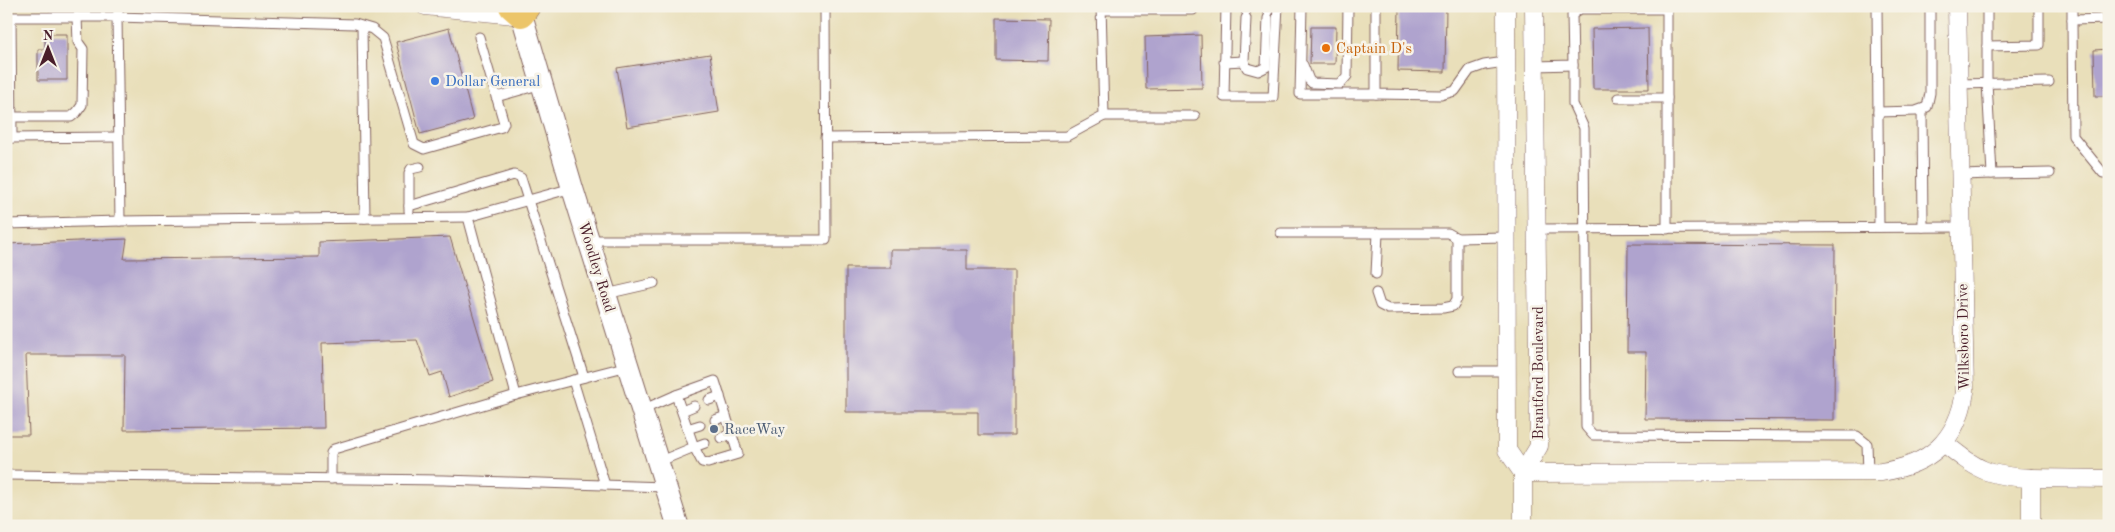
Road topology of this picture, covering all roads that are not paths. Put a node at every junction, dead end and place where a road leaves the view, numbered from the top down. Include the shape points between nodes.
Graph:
1 (119, 6) edge
2 (425, 6) edge
3 (825, 6) edge
4 (1193, 6) edge
5 (1226, 6) edge
6 (1278, 6) edge
7 (1302, 6) edge
8 (1348, 6) edge
9 (1376, 6) edge
10 (1506, 6) edge
11 (1534, 6) edge
12 (1877, 6) edge
13 (1930, 6) edge
14 (1958, 6) edge
15 (1987, 6) edge
16 (2039, 6) edge
17 (2072, 6) edge
18 (1101, 8) edge
19 (1667, 8) edge
20 (520, 10) edge
21 (1246, 12) edge
22 (1268, 12) edge
23 (9, 17) edge
24 (77, 17) junction
25 (117, 17) junction
26 (2109, 19) edge
27 (2072, 20) junction
28 (362, 26) junction
29 (479, 37) dead end
30 (1987, 46) junction
31 (1301, 60) junction
32 (1244, 61) junction
33 (1224, 62) junction
34 (1506, 62) junction
35 (1573, 65) junction
36 (1535, 66) junction
37 (2049, 82) dead end
38 (1987, 83) junction
39 (543, 84) junction
40 (1959, 84) junction
41 (1376, 94) junction
42 (496, 97) junction
43 (1618, 98) dead end
44 (1667, 98) junction
45 (1922, 110) junction
46 (1878, 112) junction
47 (1104, 116) junction
48 (1195, 116) dead end
49 (12, 117) junction
50 (118, 137) junction
51 (9, 138) edge
52 (826, 138) junction
53 (420, 167) dead end
54 (2050, 173) dead end
55 (2109, 173) edge
56 (1992, 174) junction
57 (1961, 175) junction
58 (572, 187) junction
59 (529, 201) junction
60 (409, 206) junction
61 (468, 216) junction
62 (409, 217) junction
63 (365, 218) junction
64 (120, 220) junction
65 (6, 224) edge
66 (1879, 227) junction
67 (1923, 227) junction
68 (1962, 227) junction
69 (1537, 229) junction
70 (1586, 229) junction
71 (1667, 229) junction
72 (1281, 233) dead end
73 (1378, 233) junction
74 (1506, 237) junction
75 (1457, 238) junction
76 (588, 240) junction
77 (1376, 274) dead end
78 (654, 283) dead end
79 (1376, 292) dead end
80 (605, 294) junction
81 (628, 366) junction
82 (1506, 370) junction
83 (1459, 371) dead end
84 (584, 377) junction
85 (573, 380) junction
86 (516, 395) junction
87 (676, 395) junction
88 (720, 396) junction
89 (709, 400) dead end
90 (694, 406) dead end
91 (642, 410) junction
92 (682, 411) junction
93 (726, 416) junction
94 (716, 420) dead end
95 (700, 425) dead end
96 (687, 429) junction
97 (732, 434) junction
98 (721, 438) dead end
99 (705, 443) dead end
100 (1944, 443) junction
101 (694, 447) junction
102 (658, 462) junction
103 (1868, 472) junction
104 (1523, 473) junction
105 (6, 475) edge
106 (2031, 478) junction
107 (331, 479) junction
108 (2109, 479) edge
109 (605, 485) junction
110 (666, 487) junction
111 (678, 526) edge
112 (1523, 526) edge
113 (2031, 526) edge

1 - 25 lane
2 - 20 street
3 - 52 lane
4 - 18 lane via 1193,10
5 - 33 lane
6 - 33 lane via 1273,97 1224,97
7 - 31 lane
8 - 31 lane via 1347,76 1344,82 1312,83
9 - 41 lane
10 - 34 street, Brantford Boulevard
11 - 36 street, Brantford Boulevard
12 - 46 lane
13 - 45 lane via 1930,93 1927,107
14 - 40 street, Wilksboro Drive
15 - 30 lane
16 - 30 lane via 2039,45
17 - 27 lane
18 - 47 lane
19 - 35 lane via 1580,9 1572,15
19 - 44 lane
20 - 39 street, Woodley Road
21 - 32 lane
22 - 32 lane via 1266,66 1252,71
23 - 24 lane
23 - 49 lane
24 - 25 lane
24 - 49 lane via 78,42 83,49 82,105 70,117
25 - 28 lane
25 - 50 lane
26 - 27 lane
27 - 55 lane via 2073,136 2103,173
28 - 42 lane via 383,38 414,144 419,147 424,149 502,127 504,123
28 - 63 lane
29 - 42 lane
30 - 38 lane
31 - 41 lane via 1300,94
32 - 33 lane
34 - 41 lane via 1484,64 1470,70 1455,91 1441,95
34 - 74 street, Brantford Boulevard
35 - 36 lane
35 - 70 lane via 1573,104 1584,128
36 - 69 street, Brantford Boulevard
37 - 38 lane
38 - 40 lane
38 - 56 lane
39 - 42 lane
39 - 58 street, Woodley Road
40 - 57 street, Wilksboro Drive
43 - 44 lane
44 - 71 lane
45 - 46 lane
45 - 67 lane
46 - 66 lane
47 - 48 lane
47 - 52 lane via 1067,136
49 - 51 lane
50 - 51 lane
50 - 64 lane
52 - 76 lane via 826,240
53 - 60 lane via 411,169 409,173
54 - 56 lane
56 - 57 lane
57 - 68 street, Wilksboro Drive
58 - 59 lane
58 - 76 street, Woodley Road
59 - 60 lane via 522,178 514,175
59 - 61 lane
59 - 84 lane
60 - 62 lane
61 - 62 lane
61 - 86 lane
62 - 63 lane
63 - 64 lane
64 - 65 lane
66 - 67 lane
66 - 71 lane
67 - 68 lane
68 - 100 street, Wilksboro Drive via 1965,392 1957,424
69 - 70 lane
69 - 104 street, Brantford Boulevard via 1539,446
70 - 71 lane
70 - 103 lane via 1586,427 1593,436 1857,436 1867,444
72 - 73 lane
73 - 75 lane via 1448,233
73 - 77 lane
74 - 75 lane
74 - 82 street, Brantford Boulevard
75 - 79 lane via 1457,299 1453,306 1388,309 1380,305
76 - 80 street, Woodley Road
78 - 80 lane
80 - 81 street, Woodley Road
81 - 84 lane
81 - 91 street, Woodley Road
82 - 83 lane
82 - 104 street, Brantford Boulevard via 1507,450
84 - 85 lane
85 - 86 lane
85 - 109 lane
86 - 107 lane via 334,449
87 - 88 lane via 716,381
87 - 91 lane
87 - 92 lane
88 - 89 lane
88 - 93 lane
90 - 92 lane
91 - 102 street, Woodley Road
92 - 96 lane
93 - 94 lane
93 - 97 lane
95 - 96 lane
96 - 101 lane
97 - 98 lane
97 - 101 lane via 738,454 708,463 702,462
99 - 101 lane
100 - 103 street, Wilksboro Drive via 1914,465
100 - 106 street via 1973,466 1990,474
101 - 102 lane
102 - 110 street, Woodley Road
103 - 104 street, Wilksboro Drive
104 - 112 street
105 - 107 lane
106 - 108 street
106 - 113 street
107 - 109 lane
109 - 110 lane
110 - 111 street, Woodley Road

